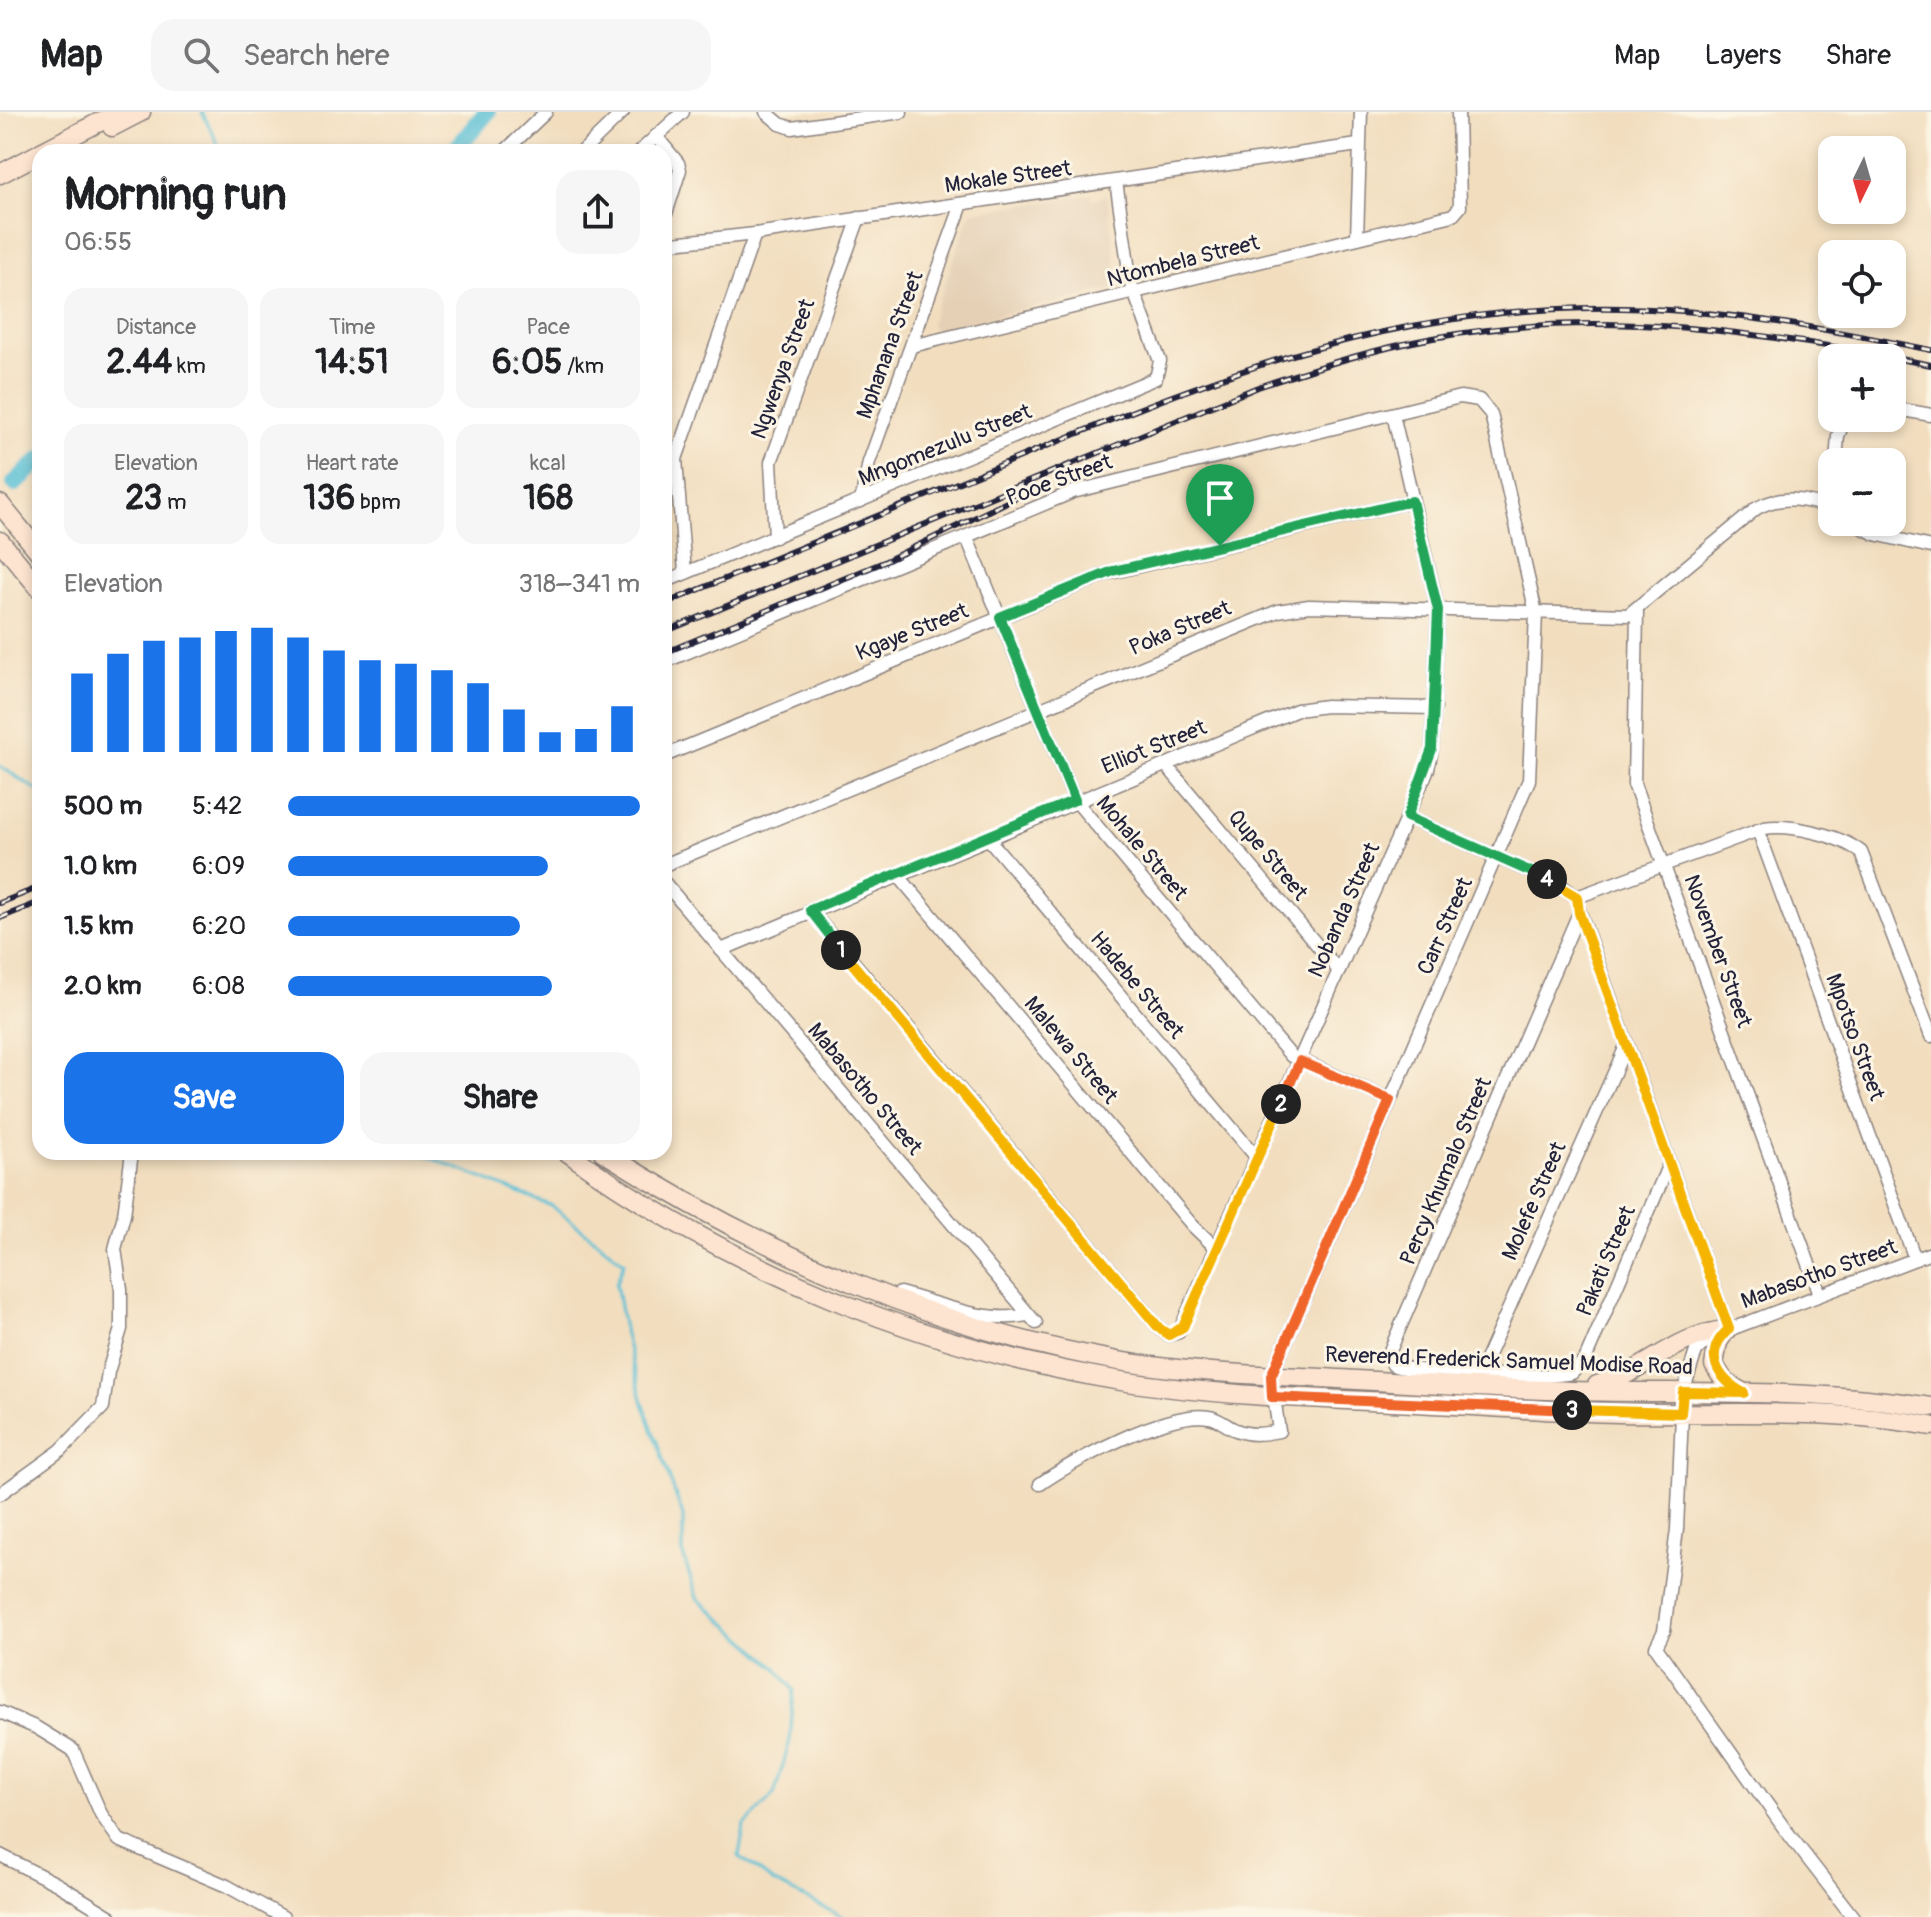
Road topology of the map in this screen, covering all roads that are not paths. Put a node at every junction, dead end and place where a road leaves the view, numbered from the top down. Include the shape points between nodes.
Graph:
1 (119, 112) edge
2 (141, 112) edge
3 (546, 112) edge
4 (623, 112) edge
5 (683, 112) edge
6 (766, 112) edge
7 (901, 112) edge
8 (1361, 112) edge
9 (1458, 112) edge
10 (656, 136) junction
11 (57, 144) edge
12 (79, 144) edge
13 (512, 144) edge
14 (590, 144) edge
15 (648, 144) edge
16 (662, 144) edge
17 (1358, 145) junction
18 (32, 157) edge
19 (672, 159) edge
20 (32, 168) edge
21 (0, 174) edge
22 (1116, 181) junction
23 (0, 185) edge
24 (672, 195) edge
25 (962, 204) junction
26 (859, 218) junction
27 (755, 234) junction
28 (1357, 238) junction
29 (672, 243) edge
30 (1136, 293) junction
31 (912, 346) junction
32 (1484, 404) joint
33 (1906, 411) edge
34 (1393, 414) junction
35 (1931, 415) edge
36 (861, 501) junction
37 (1412, 501) junction
38 (0, 504) edge
39 (1818, 506) edge
40 (1884, 536) edge
41 (775, 537) junction
42 (967, 538) junction
43 (32, 543) edge
44 (2, 544) edge
45 (1931, 547) edge
46 (685, 573) junction
47 (672, 579) edge
48 (32, 580) edge
49 (1438, 610) junction
50 (1637, 612) junction
51 (1536, 613) junction
52 (1000, 617) junction
53 (672, 659) edge
54 (1435, 708) junction
55 (1037, 711) junction
56 (672, 753) edge
57 (1166, 765) junction
58 (1075, 800) junction
59 (1407, 817) junction
60 (1758, 830) junction
61 (987, 837) junction
62 (1498, 856) junction
63 (672, 862) edge
64 (1665, 863) junction
65 (897, 874) junction
66 (672, 892) edge
67 (1577, 897) junction
68 (810, 910) junction
69 (1579, 913) junction
70 (721, 950) junction
71 (1339, 971) junction
72 (1931, 1036) edge
73 (1626, 1046) junction
74 (1300, 1061) junction
75 (1390, 1100) junction
76 (1257, 1158) junction
77 (131, 1160) edge
78 (579, 1160) edge
79 (617, 1160) edge
80 (1669, 1164) junction
81 (1217, 1249) junction
82 (1931, 1253) edge
83 (1915, 1259) junction
84 (865, 1290) junction
85 (1820, 1294) junction
86 (1727, 1329) junction
87 (1480, 1373) junction
88 (1271, 1376) junction
89 (1571, 1391) junction
90 (1683, 1392) junction
91 (1744, 1393) junction
92 (1272, 1397) junction
93 (1931, 1407) edge
94 (1681, 1413) junction
95 (1931, 1426) edge
96 (1040, 1484) dead end
97 (0, 1494) edge
98 (0, 1712) edge
99 (0, 1855) edge
100 (111, 1917) edge
101 (283, 1917) edge
102 (1853, 1917) edge

1 - 11 main road
2 - 12 main road
3 - 13 street
4 - 14 street
5 - 10 street
6 - 7 street via 792,128
8 - 17 street
9 - 28 street, Ntombela Street via 1460,207 1453,215
10 - 15 street
10 - 16 street
17 - 22 street, Mokale Street
17 - 28 street
18 - 21 main road
19 - 24 street via 680,170
20 - 23 main road
22 - 25 street, Mokale Street
22 - 30 street
25 - 26 street, Mokale Street
25 - 31 street, Mphanana Street
26 - 27 street, Mokale Street
26 - 41 street, Ngwenya Street via 771,462
27 - 29 street, Mokale Street
27 - 46 street via 676,459
28 - 30 street, Ntombela Street
30 - 31 street, Ntombela Street
30 - 36 street, Mngomezulu Street via 1160,361 1156,378
31 - 36 street, Mphanana Street via 869,462
32 - 34 street, Pooe Street via 1475,397 1460,397
32 - 51 street, Carr Street via 1491,414
33 - 35 street
34 - 37 street, Nobanda Street
34 - 42 street, Pooe Street via 1081,489
36 - 41 street, Mngomezulu Street
37 - 49 street, Nobanda Street
37 - 52 street, Kgaye Street via 1119,570
38 - 43 main road
39 - 50 street via 1799,500 1757,508
40 - 45 street
41 - 46 street, Mngomezulu Street
42 - 52 street, Mohale Street
42 - 53 street, Pooe Street
44 - 48 main road
46 - 47 street, Mngomezulu Street
49 - 51 street, Poka Street
49 - 54 street, Nobanda Street
49 - 55 street, Poka Street via 1286,609
50 - 51 street, Poka Street
50 - 64 street, November Street via 1632,773
51 - 62 street, Carr Street via 1531,770
52 - 55 street, Mohale Street
52 - 56 street, Kgaye Street
54 - 57 street, Elliot Street via 1297,710
54 - 59 street, Nobanda Street via 1428,769
55 - 58 street, Mohale Street
55 - 63 street, Poka Street
57 - 58 street, Elliot Street
57 - 71 street, Qupe Street
58 - 61 street, Elliot Street
58 - 74 street, Mohale Street via 1282,1047
59 - 62 street
59 - 71 street, Nobanda Street
60 - 64 street
60 - 72 street via 1777,827 1812,834 1840,840 1861,852
60 - 83 street, Mpotso Street
61 - 65 street, Elliot Street
61 - 76 street, Hadebe Street
62 - 67 street
62 - 75 street, Carr Street
64 - 67 street
64 - 85 street, November Street
65 - 68 street, Elliot Street
65 - 81 street, Malewa Street
66 - 70 street, Mabasotho Street
67 - 69 street
68 - 70 street, Elliot Street
68 - 81 street, Nobanda Street via 1169,1335 1181,1330
69 - 73 street
69 - 87 street, Percy Khumalo Street via 1389,1353 1393,1365 1404,1370
70 - 84 street, Mabasotho Street via 1032,1319
71 - 74 street, Nobanda Street
73 - 80 street
73 - 87 street, Molefe Street
74 - 75 street, Mohale Street
74 - 76 street, Nobanda Street
75 - 88 street, Carr Street
76 - 81 street, Nobanda Street
77 - 97 street via 115,1249 121,1329 103,1407 61,1450
78 - 92 main road, Reverend Frederick Samuel Modise Road via 756,1265 898,1323 987,1352 1072,1371
79 - 84 main road, Reverend Frederick Samuel Modise Road via 748,1237
80 - 86 street
80 - 87 street, Pakati Street via 1582,1365 1566,1375
82 - 83 street, Mabasotho Street
83 - 85 street, Mabasotho Street
84 - 88 main road, Reverend Frederick Samuel Modise Road via 960,1323 1090,1356
85 - 86 street, Mabasotho Street
86 - 89 main road via 1665,1350 1618,1380
86 - 90 street, Mabasotho Street via 1703,1341 1696,1351
86 - 91 main road via 1716,1347 1714,1365 1725,1382
88 - 89 main road, Reverend Frederick Samuel Modise Road
88 - 92 street, Carr Street
89 - 90 main road, Reverend Frederick Samuel Modise Road
90 - 91 main road, Reverend Frederick Samuel Modise Road
90 - 94 street, Mabasotho Street
91 - 93 main road, Reverend Frederick Samuel Modise Road via 1831,1395
92 - 94 main road, Reverend Frederick Samuel Modise Road
92 - 96 street, Carr Street via 1279,1431 1259,1435 1210,1417 1179,1418 1147,1427
94 - 95 main road, Reverend Frederick Samuel Modise Road via 1807,1413
94 - 102 street, Mabasotho Street via 1677,1529 1664,1631 1656,1647
98 - 101 street via 73,1750 95,1803 119,1840 227,1886
99 - 100 street

